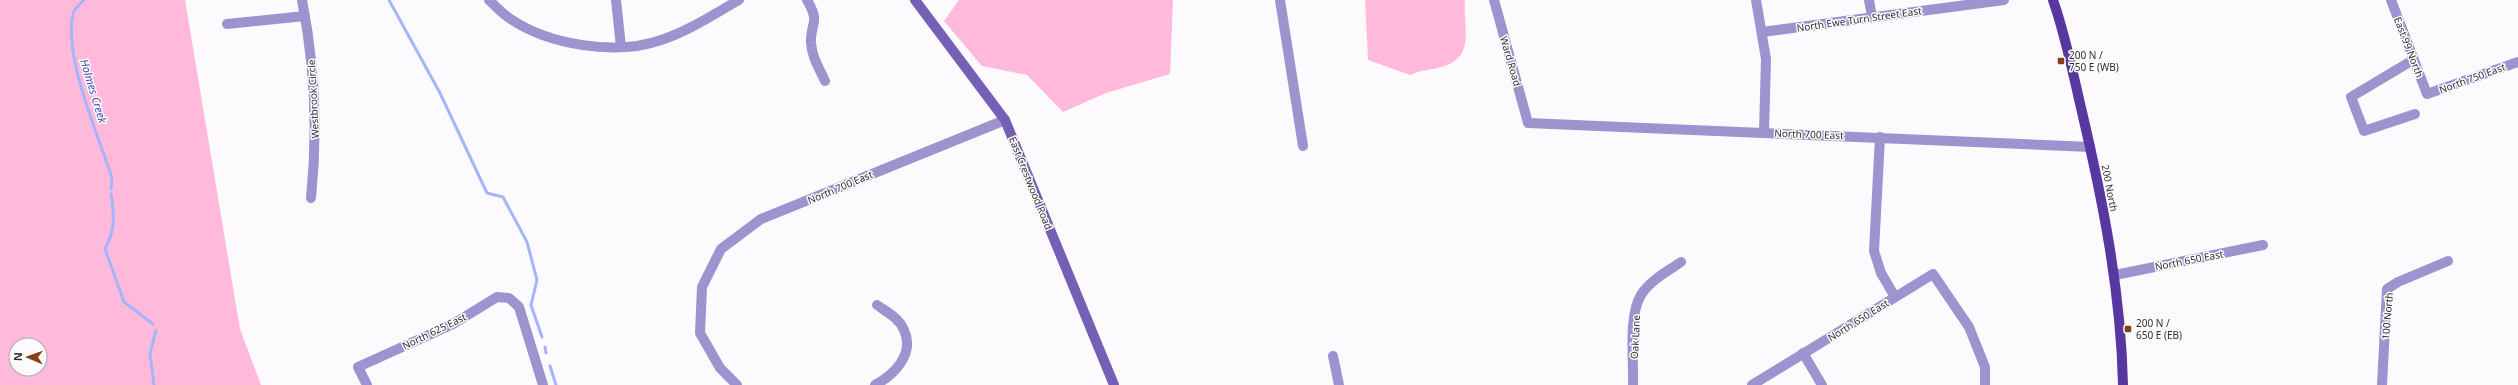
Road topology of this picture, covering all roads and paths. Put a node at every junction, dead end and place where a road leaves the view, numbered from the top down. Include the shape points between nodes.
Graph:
1 (302, 0) edge
2 (488, 0) edge
3 (616, 0) edge
4 (739, 0) edge
5 (807, 0) edge
6 (915, 0) edge
7 (1280, 0) edge
8 (1494, 0) edge
9 (1756, 0) edge
10 (1869, 0) edge
11 (2004, 0) edge
12 (2053, 0) edge
13 (2391, 0) edge
14 (305, 16) junction
15 (1872, 17) junction
16 (227, 24) dead end
17 (1762, 32) junction
18 (621, 47) junction
19 (2413, 60) junction
20 (2518, 62) edge
21 (826, 81) dead end
22 (2427, 94) joint
23 (2415, 114) dead end
24 (1005, 120) junction
25 (1528, 123) joint
26 (1764, 132) junction
27 (1880, 137) junction
28 (1303, 146) dead end
29 (2090, 147) junction
30 (311, 198) dead end
31 (2263, 245) dead end
32 (2448, 261) dead end
33 (1681, 262) dead end
34 (2115, 275) junction
35 (1895, 297) junction
36 (877, 305) dead end
37 (1803, 353) junction
38 (1333, 356) dead end
39 (367, 385) edge
40 (543, 385) edge
41 (737, 385) edge
42 (875, 385) edge
43 (1114, 385) edge
44 (1338, 385) edge
45 (1633, 385) edge
46 (1752, 385) edge
47 (1822, 385) edge
48 (1985, 385) edge
49 (2123, 385) edge
50 (2382, 385) edge

1 - 14 street, Westbrook Circle
2 - 18 street via 509,18 544,35 579,46
3 - 18 street
4 - 18 street via 688,29 660,41
5 - 21 street via 813,10 815,22 811,40 813,56
6 - 24 street, East Crestwood Road
7 - 28 street
8 - 25 street, Ward Road
9 - 17 street
10 - 15 street
11 - 15 street, North Ewe Turn Street East
12 - 29 main road, 200 North via 2063,30
13 - 19 street, East 99 North
14 - 16 street
14 - 30 street, Westbrook Circle via 314,73 316,126
15 - 17 street, North Ewe Turn Street East
17 - 26 street via 1766,59
19 - 22 street, East 99 North
19 - 23 street via 2351,97 2364,131
20 - 22 street, North 750 East
24 - 41 street, North 700 East via 761,220 721,249 702,287 700,333 720,368
24 - 43 street, East Crestwood Road
25 - 26 street, North 700 East
26 - 27 street, North 700 East
27 - 29 street, North 700 East
27 - 35 street, North 650 East via 1874,251 1881,273
29 - 34 main road, 200 North
31 - 34 street, North 650 East
32 - 50 street, 100 North via 2387,289
33 - 45 street, Oak Lane via 1657,278 1640,296 1634,318
34 - 49 main road, 200 North
35 - 37 street, North 650 East
35 - 48 street via 1933,274 1969,327 1985,367
36 - 42 street via 893,315 905,330 906,348 900,366 890,377
37 - 46 street, North 650 East
37 - 47 street
38 - 44 street
39 - 40 street, North 625 East via 358,367 453,324 497,297 508,298 519,307

